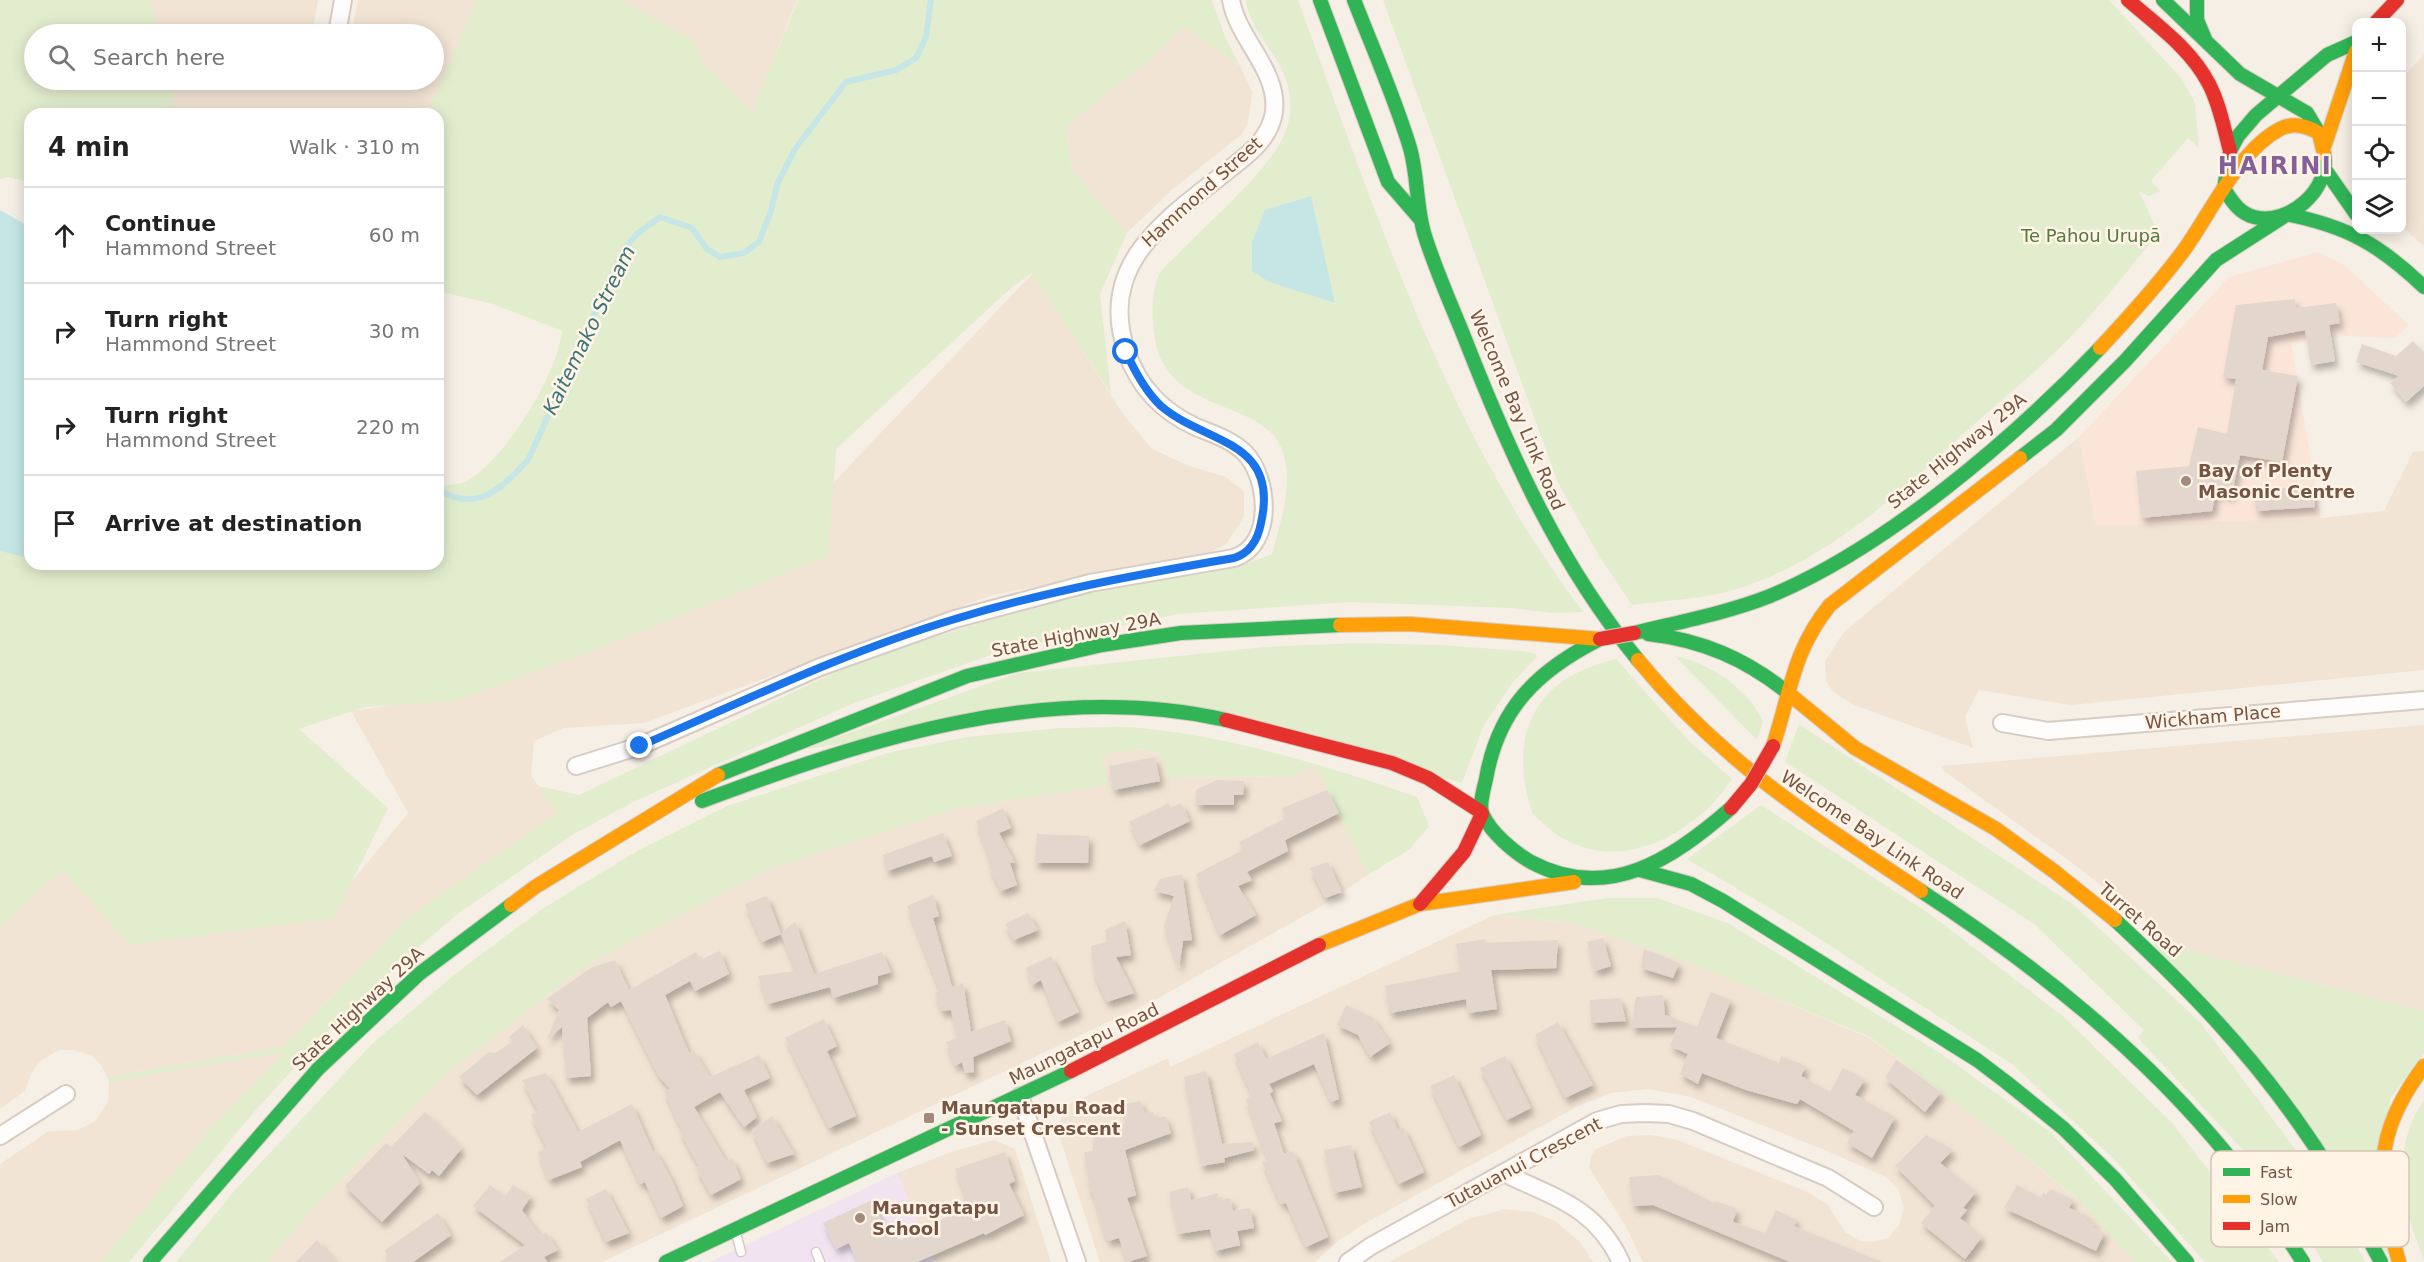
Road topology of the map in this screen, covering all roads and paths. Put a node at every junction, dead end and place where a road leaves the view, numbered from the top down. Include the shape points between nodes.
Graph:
1 (343, 0) edge
2 (1231, 0) edge
3 (1320, 0) edge
4 (1354, 0) edge
5 (2128, 0) edge
6 (2157, 0) edge
7 (2163, 0) edge
8 (2197, 0) edge
9 (2397, 0) edge
10 (2380, 18) edge
11 (339, 24) edge
12 (2159, 25) junction
13 (2206, 41) junction
14 (2352, 44) edge
15 (2352, 71) edge
16 (2279, 96) junction
17 (2322, 140) junction
18 (2230, 150) junction
19 (2324, 168) junction
20 (2224, 189) junction
21 (2352, 208) edge
22 (2287, 216) junction
23 (1420, 219) junction
24 (2368, 235) edge
25 (2424, 287) edge
26 (1656, 631) junction
27 (1600, 639) junction
28 (1788, 693) junction
29 (2424, 700) edge
30 (2001, 723) dead end
31 (576, 766) dead end
32 (1481, 813) junction
33 (630, 829) junction
34 (1641, 870) junction
35 (1587, 880) junction
36 (1420, 904) junction
37 (2424, 1066) edge
38 (66, 1094) dead end
39 (1020, 1096) junction
40 (0, 1136) edge
41 (2224, 1151) edge
42 (2318, 1151) edge
43 (2384, 1151) edge
44 (1504, 1173) junction
45 (1874, 1207) dead end
46 (735, 1229) junction
47 (2294, 1247) edge
48 (2373, 1247) edge
49 (2395, 1247) edge
50 (741, 1252) dead end
51 (816, 1252) dead end
52 (150, 1262) edge
53 (666, 1262) edge
54 (820, 1262) edge
55 (1077, 1262) edge
56 (1348, 1262) edge
57 (1621, 1262) edge
58 (2187, 1262) edge
59 (2303, 1262) edge
60 (2381, 1262) edge
61 (2399, 1262) edge

1 - 11 street
2 - 31 street, Hammond Street via 1241,30 1270,80 1274,104 1270,125 1254,150 1146,239 1126,274 1120,318 1126,352 1149,392 1171,413 1235,446 1253,465 1261,484 1263,506 1260,529 1251,548 1234,558 1090,583 955,619 820,667 640,746
3 - 23 main road, Welcome Bay Link Road via 1388,182
4 - 23 main road, Welcome Bay Link Road via 1415,170
5 - 12 main road
6 - 12 main road
7 - 13 main road
8 - 13 main road via 2197,20
9 - 10 main road
12 - 18 main road via 2208,82
13 - 16 main road via 2240,74
14 - 16 main road via 2327,55
15 - 17 main road
16 - 17 main road via 2307,114
16 - 18 main road via 2256,115
17 - 19 main road
17 - 20 main road via 2299,125 2283,127
18 - 20 main road
19 - 21 main road
19 - 22 main road via 2310,199
20 - 22 main road via 2227,198 2248,214
20 - 26 main road, State Highway 29A via 2189,243 2108,340 2006,437 1911,513 1854,554 1785,590
22 - 24 main road
22 - 28 main road via 2216,260 2056,430 1830,605 1801,644
23 - 41 main road, Welcome Bay Link Road via 1478,372 1531,496 1590,597 1641,664 1699,727 1762,783 1826,831 1993,939 2085,1012 2198,1118
24 - 25 main road
26 - 27 main road, State Highway 29A, bridge
26 - 28 main road, Turret Road via 1739,658
27 - 32 main road, Maungatapu Road via 1552,665 1513,707 1489,763
27 - 33 main road, State Highway 29A via 1410,624 1181,633 1102,645 967,676 832,727 729,769
28 - 34 main road, Maungatapu Road, bridge via 1773,746 1731,808 1685,846
28 - 42 main road, Turret Road via 1865,754 1929,788 2038,859 2153,952 2208,1009
29 - 30 street, Wickham Place via 2048,731
32 - 33 main road, State Highway 29A via 1452,791 1417,773 1335,747 1213,717 1130,708 1079,708 956,723 845,750
32 - 35 main road, State Highway 29A via 1528,861 1554,873
32 - 36 main road, Maungatapu Road via 1474,840 1460,862
33 - 52 main road, State Highway 29A via 487,921 371,1016 277,1113
34 - 35 main road, Maungatapu Road
34 - 58 main road via 1691,884 1723,901 2011,1084 2046,1111 2110,1172
35 - 36 main road, Maungatapu Road
36 - 39 main road, Maungatapu Road via 1312,948
37 - 43 main road via 2397,1107
38 - 40 street
39 - 46 main road, Maungatapu Road
39 - 55 street
44 - 45 street, Tutauanui Crescent via 1597,1121 1621,1114 1669,1114 1828,1178
44 - 56 street, Tutauanui Crescent
44 - 57 street via 1576,1206 1600,1228
46 - 50 lane
46 - 53 main road, Maungatapu Road
47 - 59 main road, Welcome Bay Link Road
48 - 60 main road, Turret Road
49 - 61 main road
51 - 54 lane

